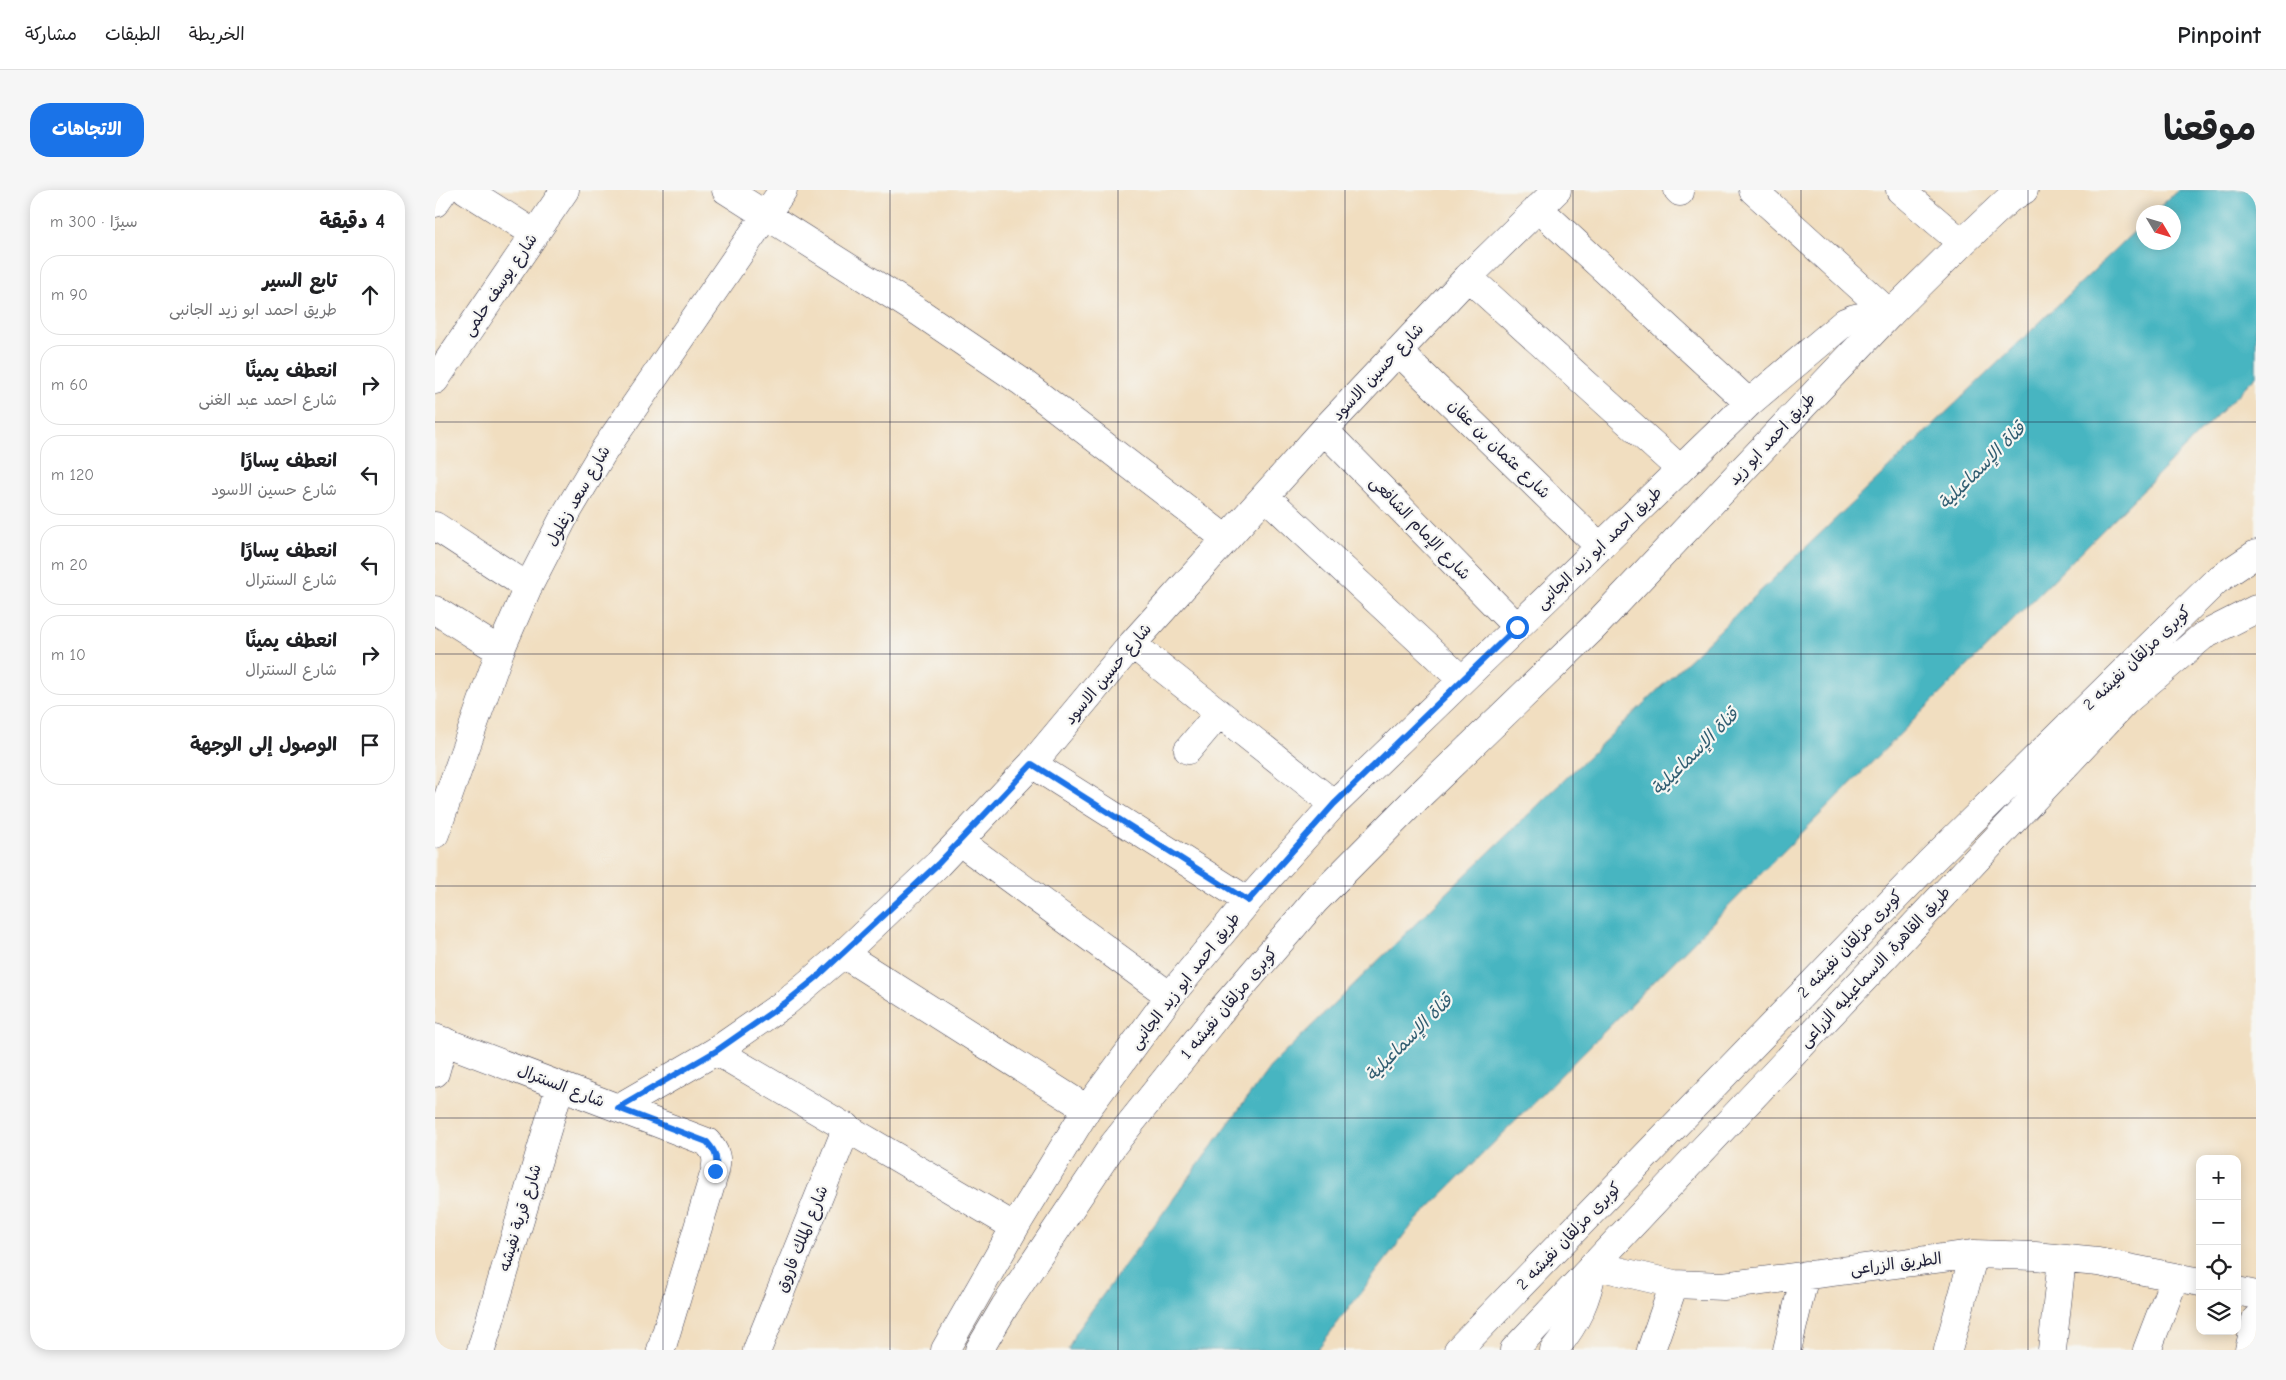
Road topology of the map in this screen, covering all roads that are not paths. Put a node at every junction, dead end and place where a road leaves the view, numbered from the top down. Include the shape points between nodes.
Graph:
1 (444, 190) edge
2 (465, 190) edge
3 (565, 190) edge
4 (726, 190) edge
5 (783, 190) edge
6 (1753, 190) edge
7 (1900, 190) edge
8 (2017, 193) edge
9 (1547, 199) edge
10 (435, 203) edge
11 (765, 216) junction
12 (535, 234) junction
13 (1962, 243) junction
14 (1468, 277) junction
15 (1890, 314) junction
16 (1398, 351) junction
17 (435, 380) edge
18 (1749, 403) junction
19 (1324, 430) junction
20 (1681, 469) junction
21 (1265, 496) junction
22 (435, 526) edge
23 (1226, 539) junction
24 (1600, 547) junction
25 (2256, 554) edge
26 (527, 587) junction
27 (2256, 609) edge
28 (435, 610) edge
29 (1517, 627) junction
30 (1132, 644) junction
31 (500, 650) junction
32 (1462, 680) junction
33 (1525, 693) joint
34 (1219, 713) junction
35 (1188, 750) dead end
36 (1032, 764) junction
37 (1334, 804) junction
38 (435, 834) edge
39 (960, 842) junction
40 (1248, 901) junction
41 (843, 954) junction
42 (1170, 996) junction
43 (439, 1040) edge
44 (716, 1051) junction
45 (435, 1072) edge
46 (560, 1086) junction
47 (618, 1108) junction
48 (1087, 1108) junction
49 (847, 1127) junction
50 (1015, 1227) junction
51 (1974, 1254) junction
52 (2062, 1259) junction
53 (1593, 1265) junction
54 (1805, 1275) junction
55 (2188, 1280) edge
56 (1674, 1284) junction
57 (2241, 1292) edge
58 (2256, 1295) edge
59 (2256, 1319) edge
60 (481, 1350) edge
61 (661, 1350) edge
62 (757, 1350) edge
63 (945, 1350) edge
64 (979, 1350) edge
65 (1458, 1350) edge
66 (1514, 1350) edge
67 (1554, 1350) edge
68 (1651, 1350) edge
69 (1787, 1350) edge
70 (1949, 1350) edge
71 (2051, 1350) edge
72 (2147, 1350) edge
73 (2249, 1350) edge

1 - 10 main road
2 - 12 main road
3 - 12 main road, شارع يوسف حلمى
4 - 11 main road
5 - 11 main road, شارع سعد زغلول
6 - 15 main road
7 - 13 main road
8 - 13 main road, طريق احمد ابو زيد
9 - 14 main road, شارع حسين الاسود
9 - 18 main road
11 - 23 main road via 919,312 1022,382
11 - 26 main road, شارع سعد زغلول via 603,452
12 - 17 main road, شارع يوسف حلمى
13 - 15 main road, طريق احمد ابو زيد
14 - 16 main road, شارع حسين الاسود
14 - 20 main road
15 - 18 main road, طريق احمد ابو زيد الجانبى via 1867,314 1845,322
15 - 33 main road, طريق احمد ابو زيد via 1592,629
16 - 19 main road, شارع حسين الاسود
16 - 24 main road, شارع عثمان بن عفان
18 - 20 main road, طريق احمد ابو زيد الجانبى
19 - 21 main road, شارع حسين الاسود
19 - 29 main road, شارع الإمام الشافعى
20 - 24 main road, طريق احمد ابو زيد الجانبى
21 - 23 main road, شارع حسين الاسود
21 - 32 main road
22 - 26 main road
23 - 30 main road, شارع حسين الاسود
24 - 29 main road, طريق احمد ابو زيد الجانبى
25 - 65 main road, كوبرى مزلقان نفيشه 2 via 2215,581 1930,862
26 - 31 main road, شارع سعد زغلول
27 - 53 main road, طريق القاهرة, الاسماعيليه الزراعى via 2203,636 2125,702
28 - 31 main road
29 - 32 main road, طريق احمد ابو زيد الجانبى
30 - 34 main road
30 - 36 main road, شارع حسين الاسود
31 - 38 main road, شارع سعد زغلول
32 - 37 main road, طريق احمد ابو زيد الجانبى
33 - 64 main road, كوبرى مزلقان نفيشه 1 via 1315,901 1218,1014 1113,1145
34 - 35 main road
34 - 37 main road
36 - 39 main road, شارع حسين الاسود
36 - 40 main road
37 - 40 main road, طريق احمد ابو زيد الجانبى
39 - 41 main road, شارع حسين الاسود
39 - 42 main road
40 - 42 main road, طريق احمد ابو زيد الجانبى
41 - 44 main road, شارع حسين الاسود via 785,1003
41 - 48 main road
42 - 48 main road, طريق احمد ابو زيد الجانبى
43 - 45 main road
43 - 46 main road, شارع السنترال
44 - 47 main road, شارع حسين الاسود
44 - 49 main road
46 - 47 main road, شارع السنترال
46 - 60 main road, شارع قرية نفيشه
47 - 61 main road, شارع السنترال via 707,1142 715,1150 717,1159
48 - 50 main road, طريق احمد ابو زيد الجانبى
49 - 50 main road
49 - 62 main road, شارع الملك فاروق
50 - 63 main road, طريق احمد ابو زيد الجانبى
51 - 52 main road, الطريق الزراعى
51 - 54 main road, الطريق الزراعى
51 - 70 main road
52 - 55 main road, الطريق الزراعى via 2098,1262
52 - 71 main road
53 - 56 main road, الطريق الزراعى
53 - 66 main road, طريق القاهرة, الاسماعيليه الزراعى
53 - 67 main road via 1580,1313
54 - 56 main road, الطريق الزراعى via 1723,1286
54 - 69 main road
55 - 72 main road
56 - 68 main road
57 - 58 main road
59 - 73 main road

